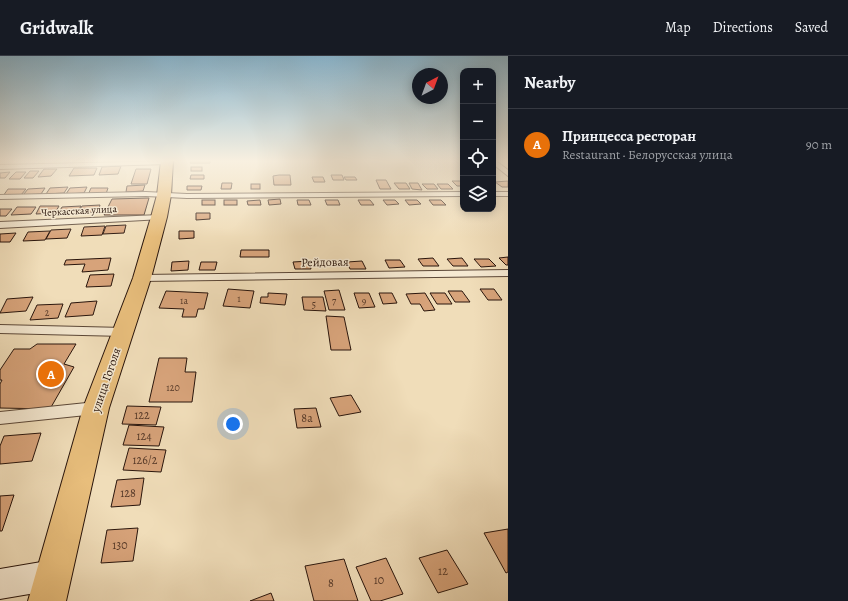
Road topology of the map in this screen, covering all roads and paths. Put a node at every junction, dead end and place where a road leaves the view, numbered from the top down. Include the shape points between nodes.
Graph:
1 (164, 186) edge
2 (460, 194) edge
3 (496, 194) edge
4 (508, 194) edge
5 (0, 197) edge
6 (161, 206) junction
7 (0, 225) edge
8 (508, 273) edge
9 (142, 278) junction
10 (0, 329) edge
11 (124, 332) junction
12 (96, 408) junction
13 (0, 418) edge
14 (0, 584) edge
15 (50, 588) edge

1 - 6 highway, улица Гоголя
2 - 6 street
3 - 4 street
5 - 6 street
6 - 7 street, Черкасская улица
6 - 9 highway, улица Гоголя
8 - 9 street, Рейдовая
9 - 11 highway, улица Гоголя
10 - 11 street
11 - 12 highway, улица Гоголя
12 - 13 street
12 - 15 highway, улица Гоголя
14 - 15 street

